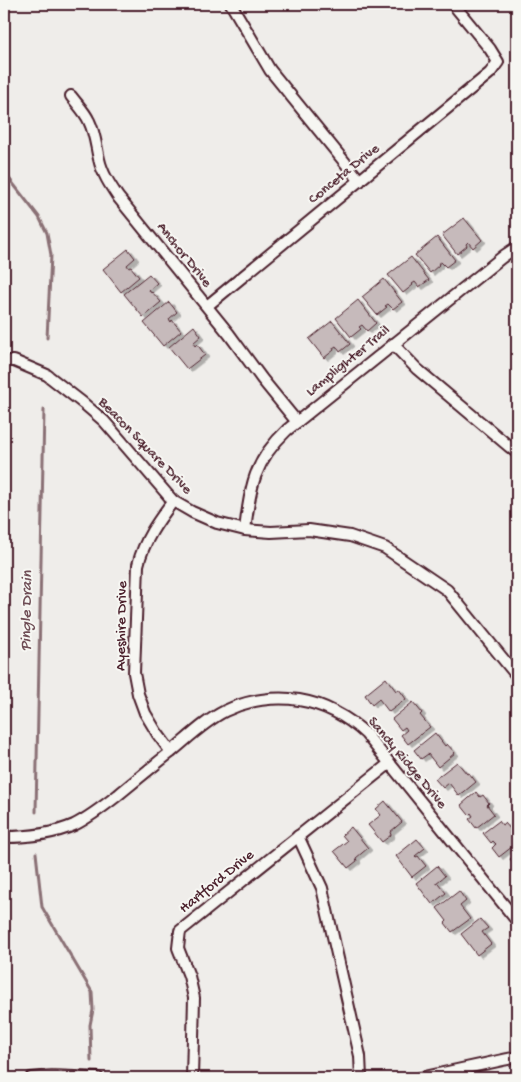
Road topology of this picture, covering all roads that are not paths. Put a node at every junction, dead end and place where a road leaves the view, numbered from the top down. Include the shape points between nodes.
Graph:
1 (231, 4) edge
2 (454, 4) edge
3 (71, 96) dead end
4 (360, 181) junction
5 (517, 247) edge
6 (206, 306) junction
7 (393, 344) junction
8 (4, 360) edge
9 (297, 422) junction
10 (517, 453) edge
11 (173, 501) junction
12 (245, 530) junction
13 (517, 676) edge
14 (171, 752) junction
15 (390, 763) junction
16 (298, 836) junction
17 (4, 837) edge
18 (517, 921) edge
19 (517, 1056) edge
20 (31, 1078) edge
21 (98, 1078) edge
22 (192, 1078) edge
23 (361, 1078) edge
24 (420, 1078) edge

1 - 4 street via 270,70
2 - 4 street, Conceta Drive via 498,62 490,73
3 - 6 street, Anchor Drive via 90,122 99,160 114,191
4 - 6 street, Conceta Drive
5 - 7 street, Lamplighter Trail
6 - 9 street, Anchor Drive
7 - 9 street, Lamplighter Trail
7 - 10 street via 417,370
8 - 11 street, Beacon Square Drive via 47,375 83,403 104,421
9 - 12 street, Lamplighter Trail via 274,443 256,472
11 - 12 street, Beacon Square Drive via 203,517
11 - 14 street, Ayeshire Drive via 153,529 138,565 134,672 145,713
12 - 13 street, Beacon Square Drive via 309,530 350,536 385,548 446,590
14 - 15 street, Sandy Ridge Drive via 225,711 264,700 288,698 328,708 350,722 366,734
14 - 17 street, Sandy Ridge Drive via 98,811 74,825 49,834
15 - 16 street, Hartford Drive
15 - 18 street, Sandy Ridge Drive
16 - 22 street, Hartford Drive via 180,931 178,948 194,998
16 - 23 street via 322,888 360,1056
19 - 24 street
20 - 21 street

